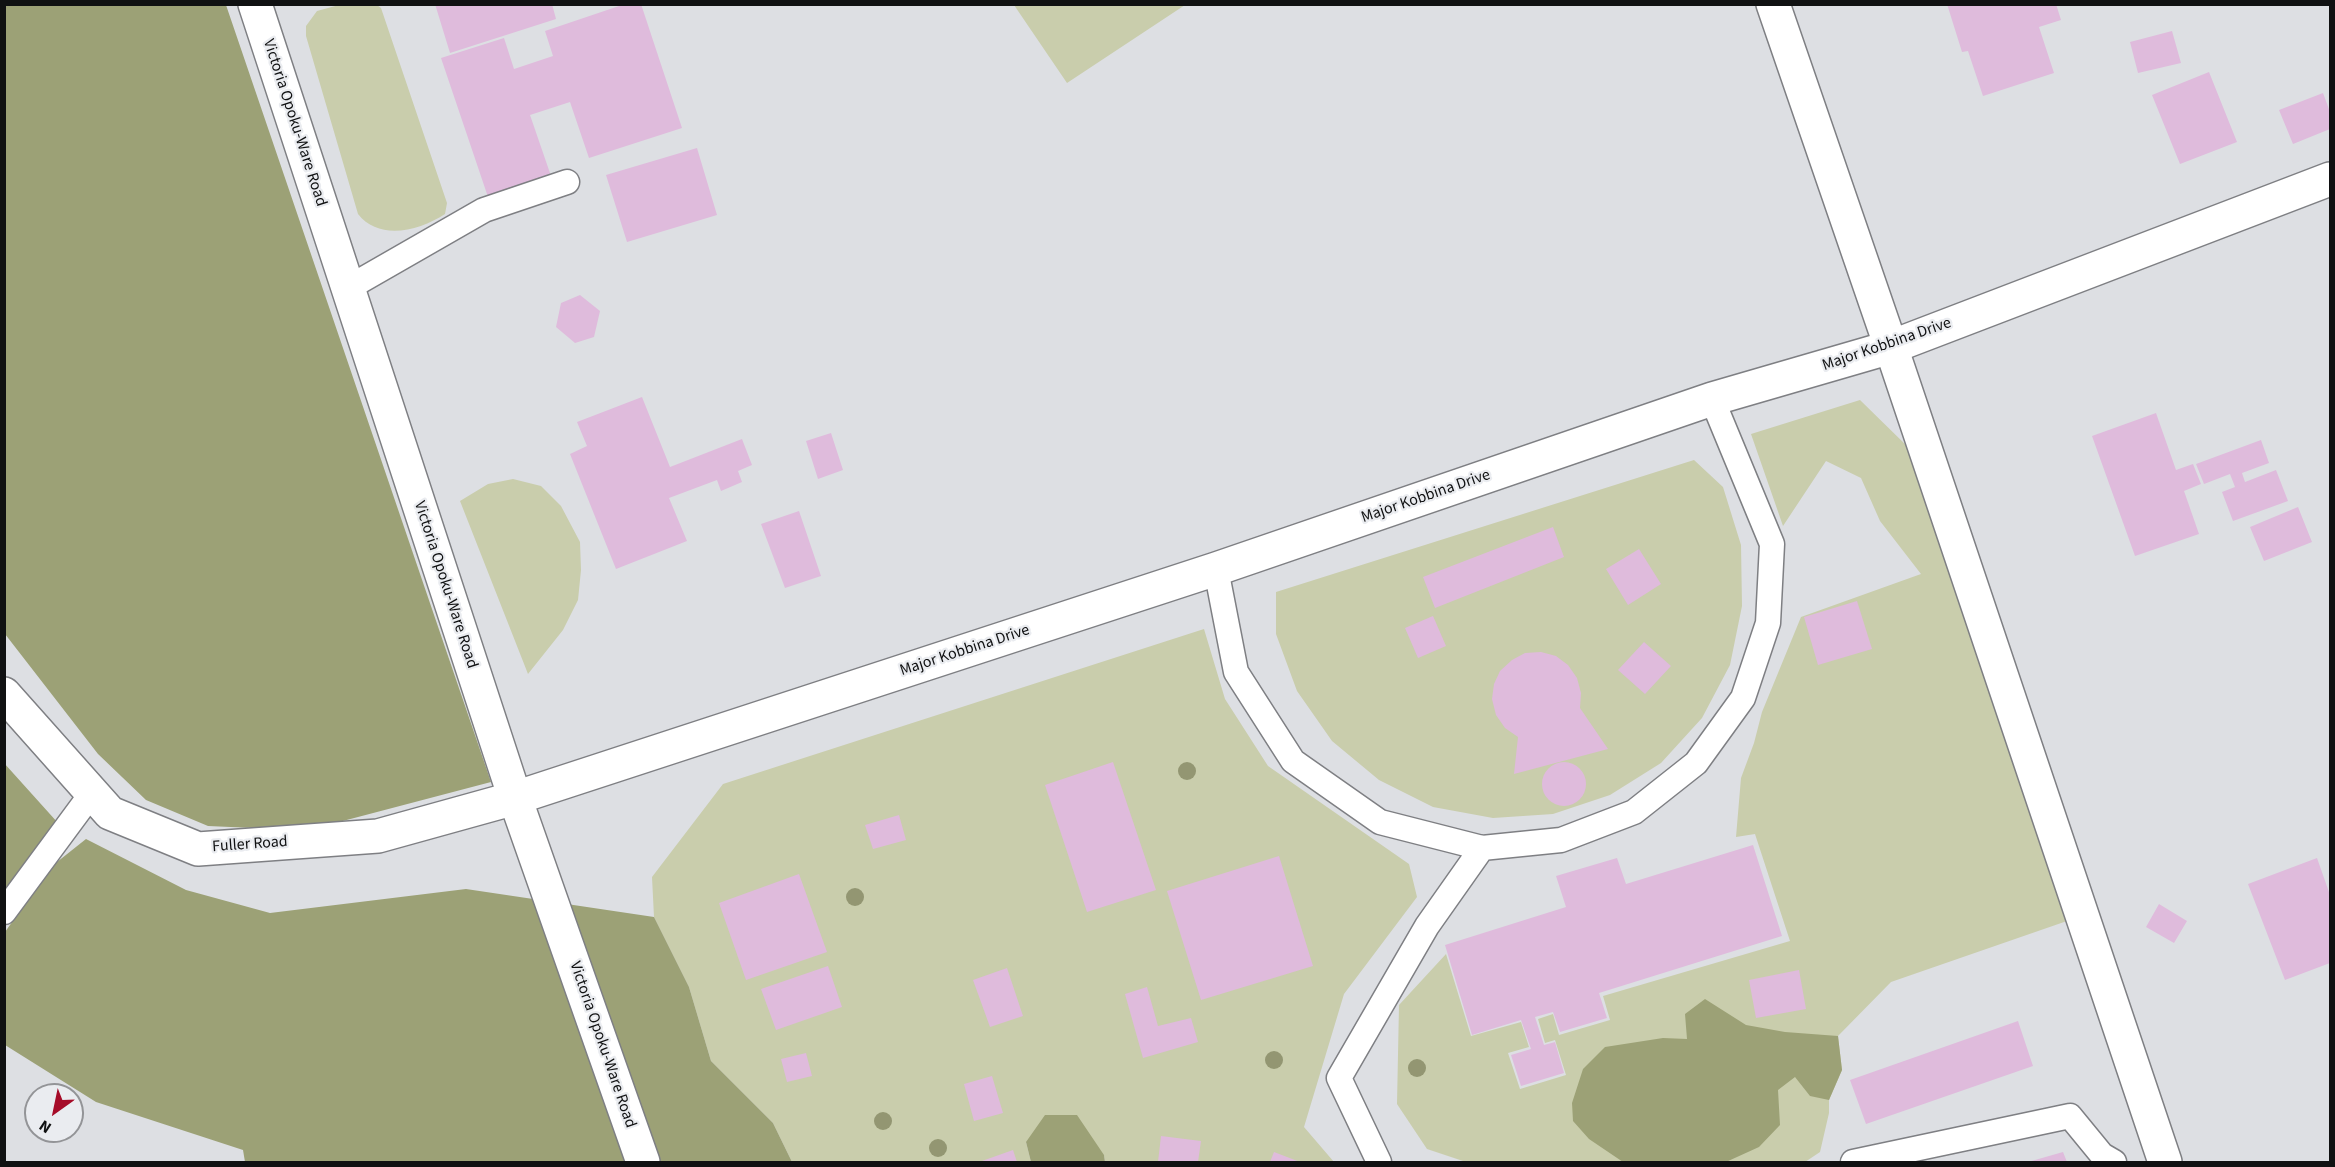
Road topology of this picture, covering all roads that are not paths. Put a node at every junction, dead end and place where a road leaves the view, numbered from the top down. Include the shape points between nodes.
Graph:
1 (255, 4) edge
2 (1773, 4) edge
3 (2331, 178) edge
4 (567, 182) dead end
5 (348, 288) junction
6 (1891, 347) junction
7 (1712, 399) junction
8 (1216, 569) junction
9 (4, 694) edge
10 (92, 793) junction
11 (515, 798) junction
12 (1482, 848) junction
13 (4, 912) edge
14 (643, 1162) edge
15 (1379, 1162) edge
16 (1853, 1162) edge
17 (2114, 1162) edge
18 (2165, 1162) edge

1 - 5 street, Victoria Opoku-Ware Road
2 - 6 street
3 - 6 street, Major Kobbina Drive
4 - 5 lane via 484,210
5 - 11 street, Victoria Opoku-Ware Road
6 - 7 street, Major Kobbina Drive
6 - 18 street
7 - 8 street, Major Kobbina Drive
7 - 12 lane via 1772,544 1768,623 1743,698 1696,763 1634,812 1561,840
8 - 11 street, Major Kobbina Drive
8 - 12 lane via 1236,672 1293,761 1380,822
9 - 10 street, Fuller Road
10 - 11 street, Fuller Road via 110,813 198,849 378,836
10 - 13 lane
11 - 14 street, Victoria Opoku-Ware Road
12 - 15 lane via 1426,926 1339,1078
16 - 17 lane via 2070,1116 2102,1155

